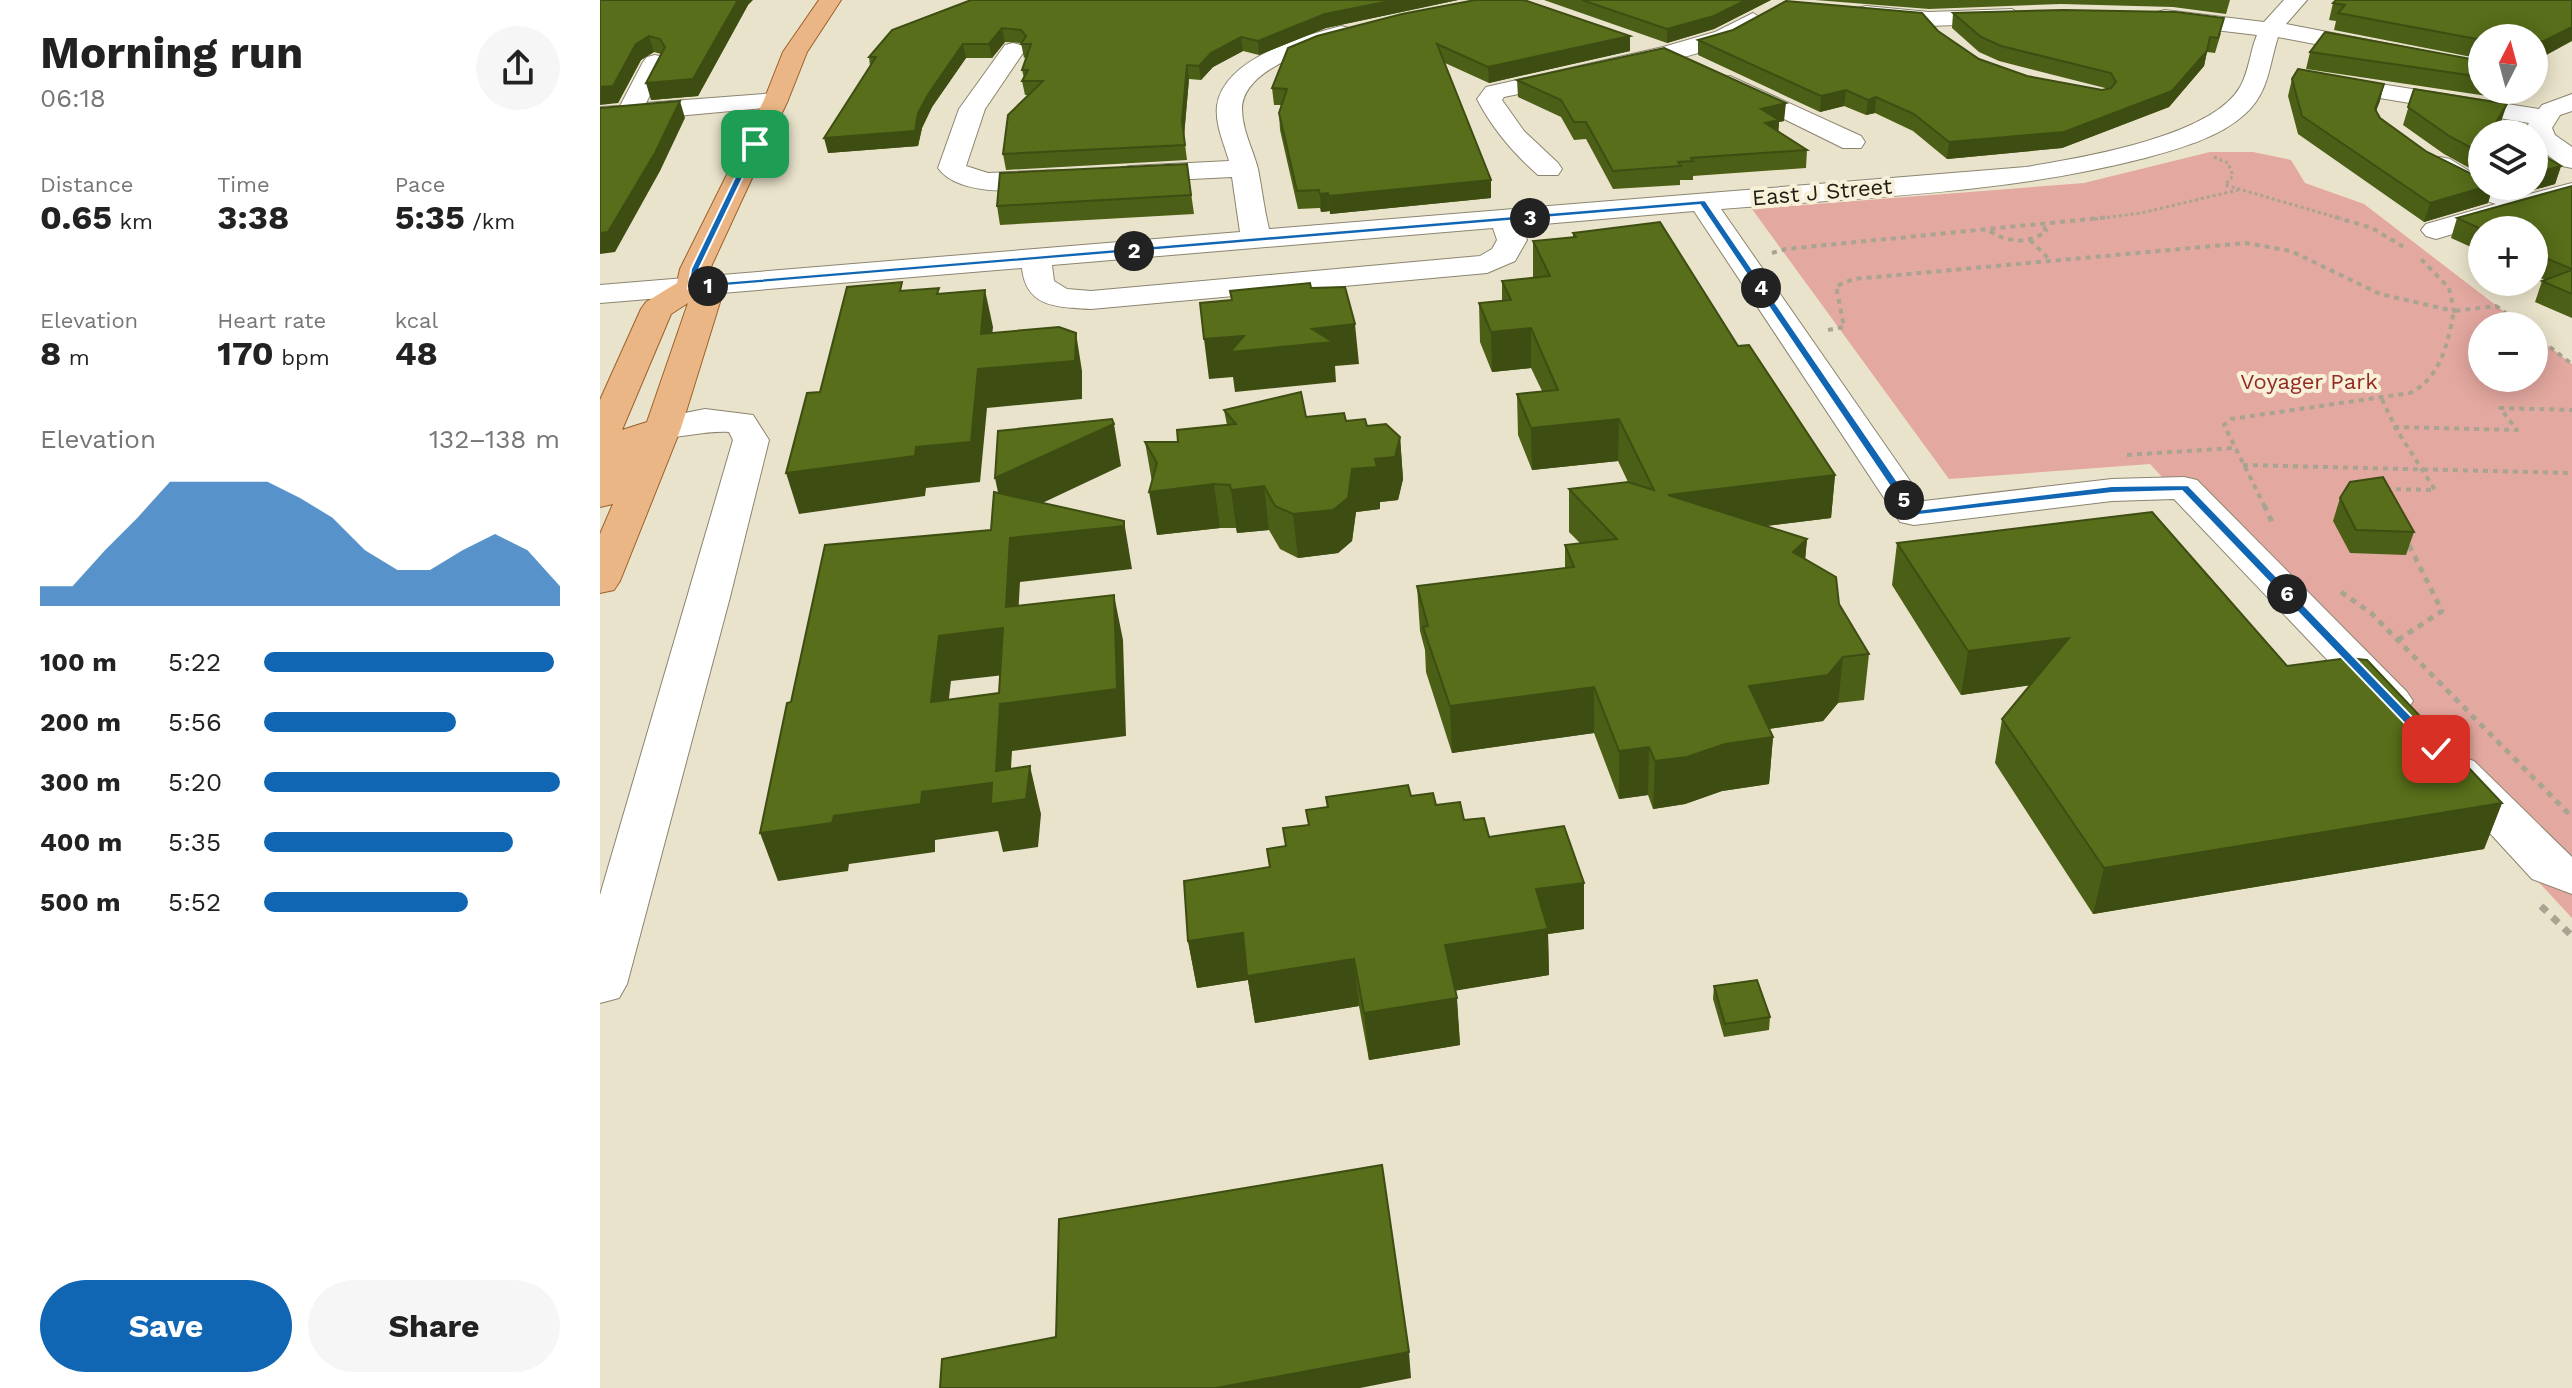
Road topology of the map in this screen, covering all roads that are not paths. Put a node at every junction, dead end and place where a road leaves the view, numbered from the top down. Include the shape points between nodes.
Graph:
1 (830, 0) edge
2 (2296, 0) edge
3 (1775, 7) edge
4 (1848, 10) edge
5 (2040, 15) edge
6 (2145, 15) edge
7 (1360, 29) edge
8 (2270, 29) junction
9 (1628, 37) edge
10 (1013, 50) dead end
11 (1668, 53) junction
12 (655, 62) edge
13 (2468, 66) edge
14 (2305, 79) edge
15 (2548, 87) edge
16 (2572, 96) edge
17 (776, 100) junction
18 (2572, 102) edge
19 (630, 111) junction
20 (600, 115) edge
21 (2545, 118) junction
22 (1852, 142) dead end
23 (2412, 148) edge
24 (2572, 160) edge
25 (1244, 168) junction
26 (1548, 169) dead end
27 (2572, 191) edge
28 (1702, 202) junction
29 (2520, 203) junction
30 (1504, 220) junction
31 (2436, 230) dead end
32 (1257, 241) junction
33 (1036, 259) junction
34 (691, 287) junction
35 (600, 294) edge
36 (663, 428) junction
37 (600, 439) edge
38 (600, 496) edge
39 (600, 581) edge
40 (2572, 877) edge
41 (600, 984) edge

1 - 17 main road via 795,52
2 - 8 street, East J Street
3 - 11 street via 1723,37
4 - 5 street via 1935,29
6 - 8 street
7 - 25 street via 1282,54 1242,82 1230,113
8 - 13 street
8 - 28 street, East J Street via 2251,93 2231,112 2187,136 2114,159 2026,175
9 - 11 street
10 - 25 street via 972,109 952,168 960,174 986,180
11 - 22 street
11 - 26 street via 1491,95 1494,108 1527,152
12 - 19 street
14 - 21 street via 2394,105
15 - 16 street
17 - 19 street
17 - 34 main road
18 - 21 street
19 - 20 street
21 - 24 street via 2539,128 2544,139
23 - 29 street via 2475,187
25 - 32 street
27 - 29 street
28 - 30 street, East J Street
28 - 40 street via 1914,514 2112,490 2184,488 2550,867
29 - 31 street
30 - 32 street, East J Street
30 - 33 street via 1512,240 1504,255 1487,264 1091,300 1059,298 1039,285
32 - 33 street, East J Street
33 - 34 street, East J Street
34 - 35 street, East J Street
34 - 36 main road via 704,302
34 - 37 main road via 657,309
36 - 38 main road via 634,436 617,449
36 - 39 main road
36 - 41 street via 705,420 741,422 751,440

